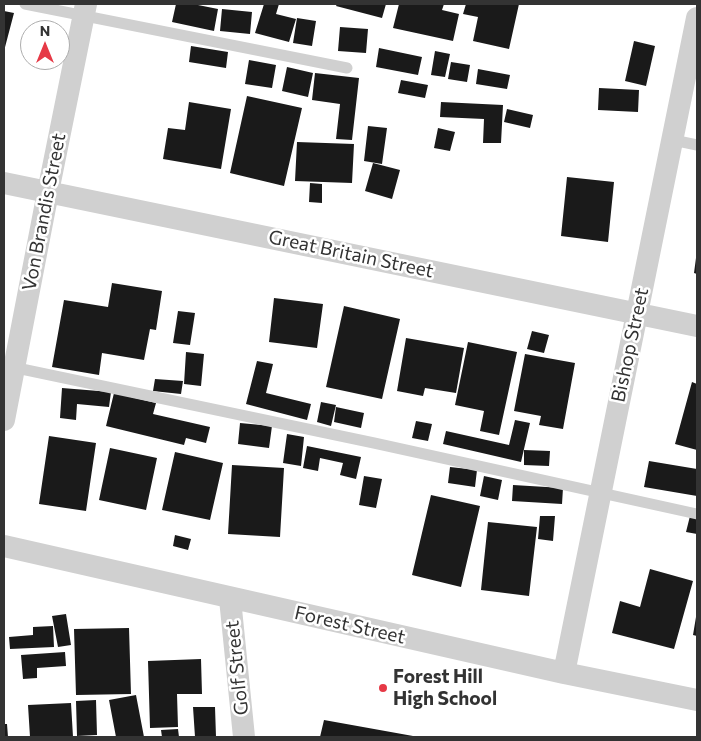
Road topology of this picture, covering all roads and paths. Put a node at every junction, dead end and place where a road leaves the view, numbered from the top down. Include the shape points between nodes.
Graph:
1 (25, 4) edge
2 (85, 10) edge
3 (697, 18) edge
4 (347, 68) dead end
5 (673, 140) junction
6 (697, 145) edge
7 (4, 183) edge
8 (48, 192) junction
9 (637, 313) junction
10 (697, 326) edge
11 (9, 367) edge
12 (4, 420) edge
13 (599, 493) junction
14 (697, 514) edge
15 (4, 546) edge
16 (230, 598) junction
17 (564, 673) junction
18 (697, 700) edge
19 (244, 737) edge

1 - 2 lane
2 - 4 lane
2 - 8 street, Von Brandis Street
3 - 5 street, Bishop Street
5 - 6 lane
5 - 9 street, Bishop Street
7 - 8 street, Great Britain Street
8 - 9 street, Great Britain Street
8 - 11 street, Von Brandis Street
9 - 10 street, Great Britain Street
9 - 13 street, Bishop Street
11 - 12 street, Von Brandis Street
11 - 13 lane
13 - 14 lane
13 - 17 street, Bishop Street
15 - 16 street, Forest Street
16 - 17 street, Forest Street
16 - 19 street, Golf Street
17 - 18 street, Forest Street

